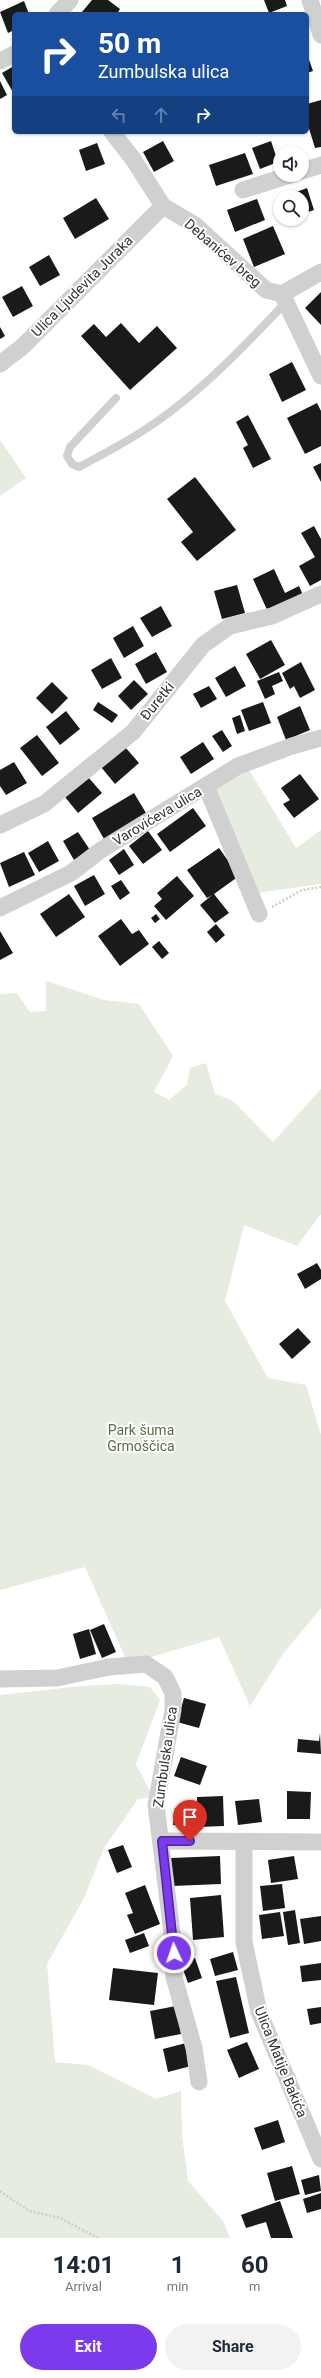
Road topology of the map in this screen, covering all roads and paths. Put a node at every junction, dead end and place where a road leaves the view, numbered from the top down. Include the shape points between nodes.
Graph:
1 (70, 0) edge
2 (310, 0) edge
3 (60, 12) edge
4 (321, 35) edge
5 (12, 55) edge
6 (0, 61) edge
7 (114, 134) edge
8 (321, 165) edge
9 (309, 169) edge
10 (273, 180) edge
11 (243, 190) dead end
12 (162, 206) junction
13 (321, 272) edge
14 (284, 298) junction
15 (0, 364) edge
16 (321, 376) edge
17 (116, 398) dead end
18 (321, 594) edge
19 (321, 738) edge
20 (206, 786) junction
21 (0, 825) edge
22 (321, 887) edge
23 (0, 908) edge
24 (260, 914) joint
25 (0, 1679) edge
26 (162, 1841) junction
27 (244, 1842) junction
28 (321, 1842) edge
29 (198, 2082) dead end
30 (321, 2159) edge
31 (0, 2191) edge
32 (98, 2238) edge

1 - 3 street
2 - 4 street
5 - 6 street
7 - 12 street, Debanićev breg via 133,158
8 - 9 street
10 - 11 street
12 - 14 street, Debanićev breg via 195,225 266,290
12 - 15 street, Ulica Ljudevita Juraka via 22,347
13 - 14 street
14 - 16 street
14 - 17 lane via 246,345 202,385 141,432 79,467 72,464 67,456 70,446
18 - 21 street, Đuretki via 272,616 230,626 203,644 132,732 44,804
19 - 20 street, Varovićeva ulica via 238,766
20 - 23 street, Varovićeva ulica via 101,850 71,873
20 - 24 street
22 - 24 path via 302,890
25 - 26 street, Zumbulska ulica via 57,1678 109,1667 146,1664 162,1674 173,1693 174,1710 156,1805
26 - 27 street
26 - 29 street, Zumbulska ulica via 173,1941 174,1977 194,2048
27 - 28 street
27 - 30 street, Ulica Matije Bakića via 244,1942 259,2012
31 - 32 path via 29,2211 60,2218

